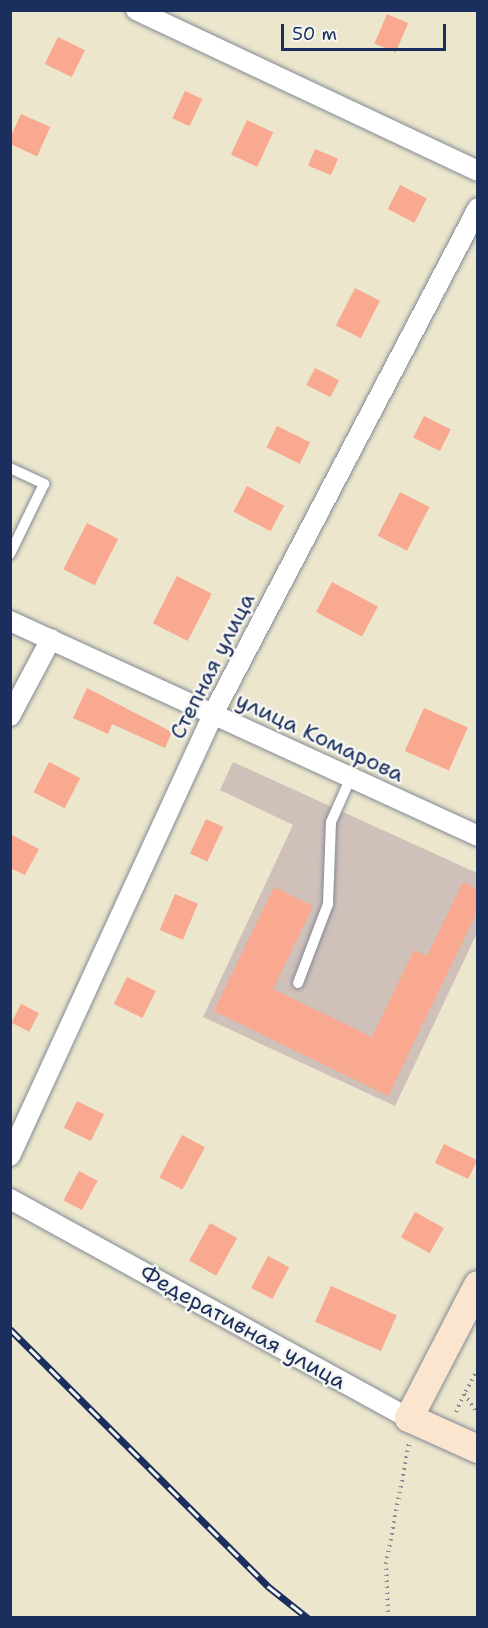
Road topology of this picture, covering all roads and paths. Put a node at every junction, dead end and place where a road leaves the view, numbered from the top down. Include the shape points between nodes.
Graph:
1 (136, 10) edge
2 (477, 171) edge
3 (477, 208) edge
4 (10, 468) edge
5 (10, 554) edge
6 (10, 621) edge
7 (51, 639) junction
8 (213, 714) junction
9 (10, 717) edge
10 (351, 777) junction
11 (477, 836) edge
12 (298, 983) dead end
13 (10, 1156) edge
14 (10, 1199) edge
15 (477, 1285) edge
16 (477, 1369) edge
17 (464, 1394) junction
18 (477, 1413) edge
19 (409, 1418) junction
20 (445, 1435) junction
21 (477, 1449) edge
22 (388, 1617) edge

1 - 2 street
3 - 8 street, Степная улица
4 - 5 lane via 44,484
6 - 7 street, улица Комарова
7 - 8 street, улица Комарова
7 - 9 street
8 - 10 street, улица Комарова
8 - 13 street, Степная улица
10 - 11 street, улица Комарова
10 - 12 lane via 331,822 328,904
14 - 19 street, Федеративная улица
15 - 19 street
16 - 17 path
17 - 18 path
17 - 20 path
19 - 20 street, Федеративная улица
20 - 21 street, Федеративная улица
20 - 22 path via 439,1446 411,1437 386,1564

